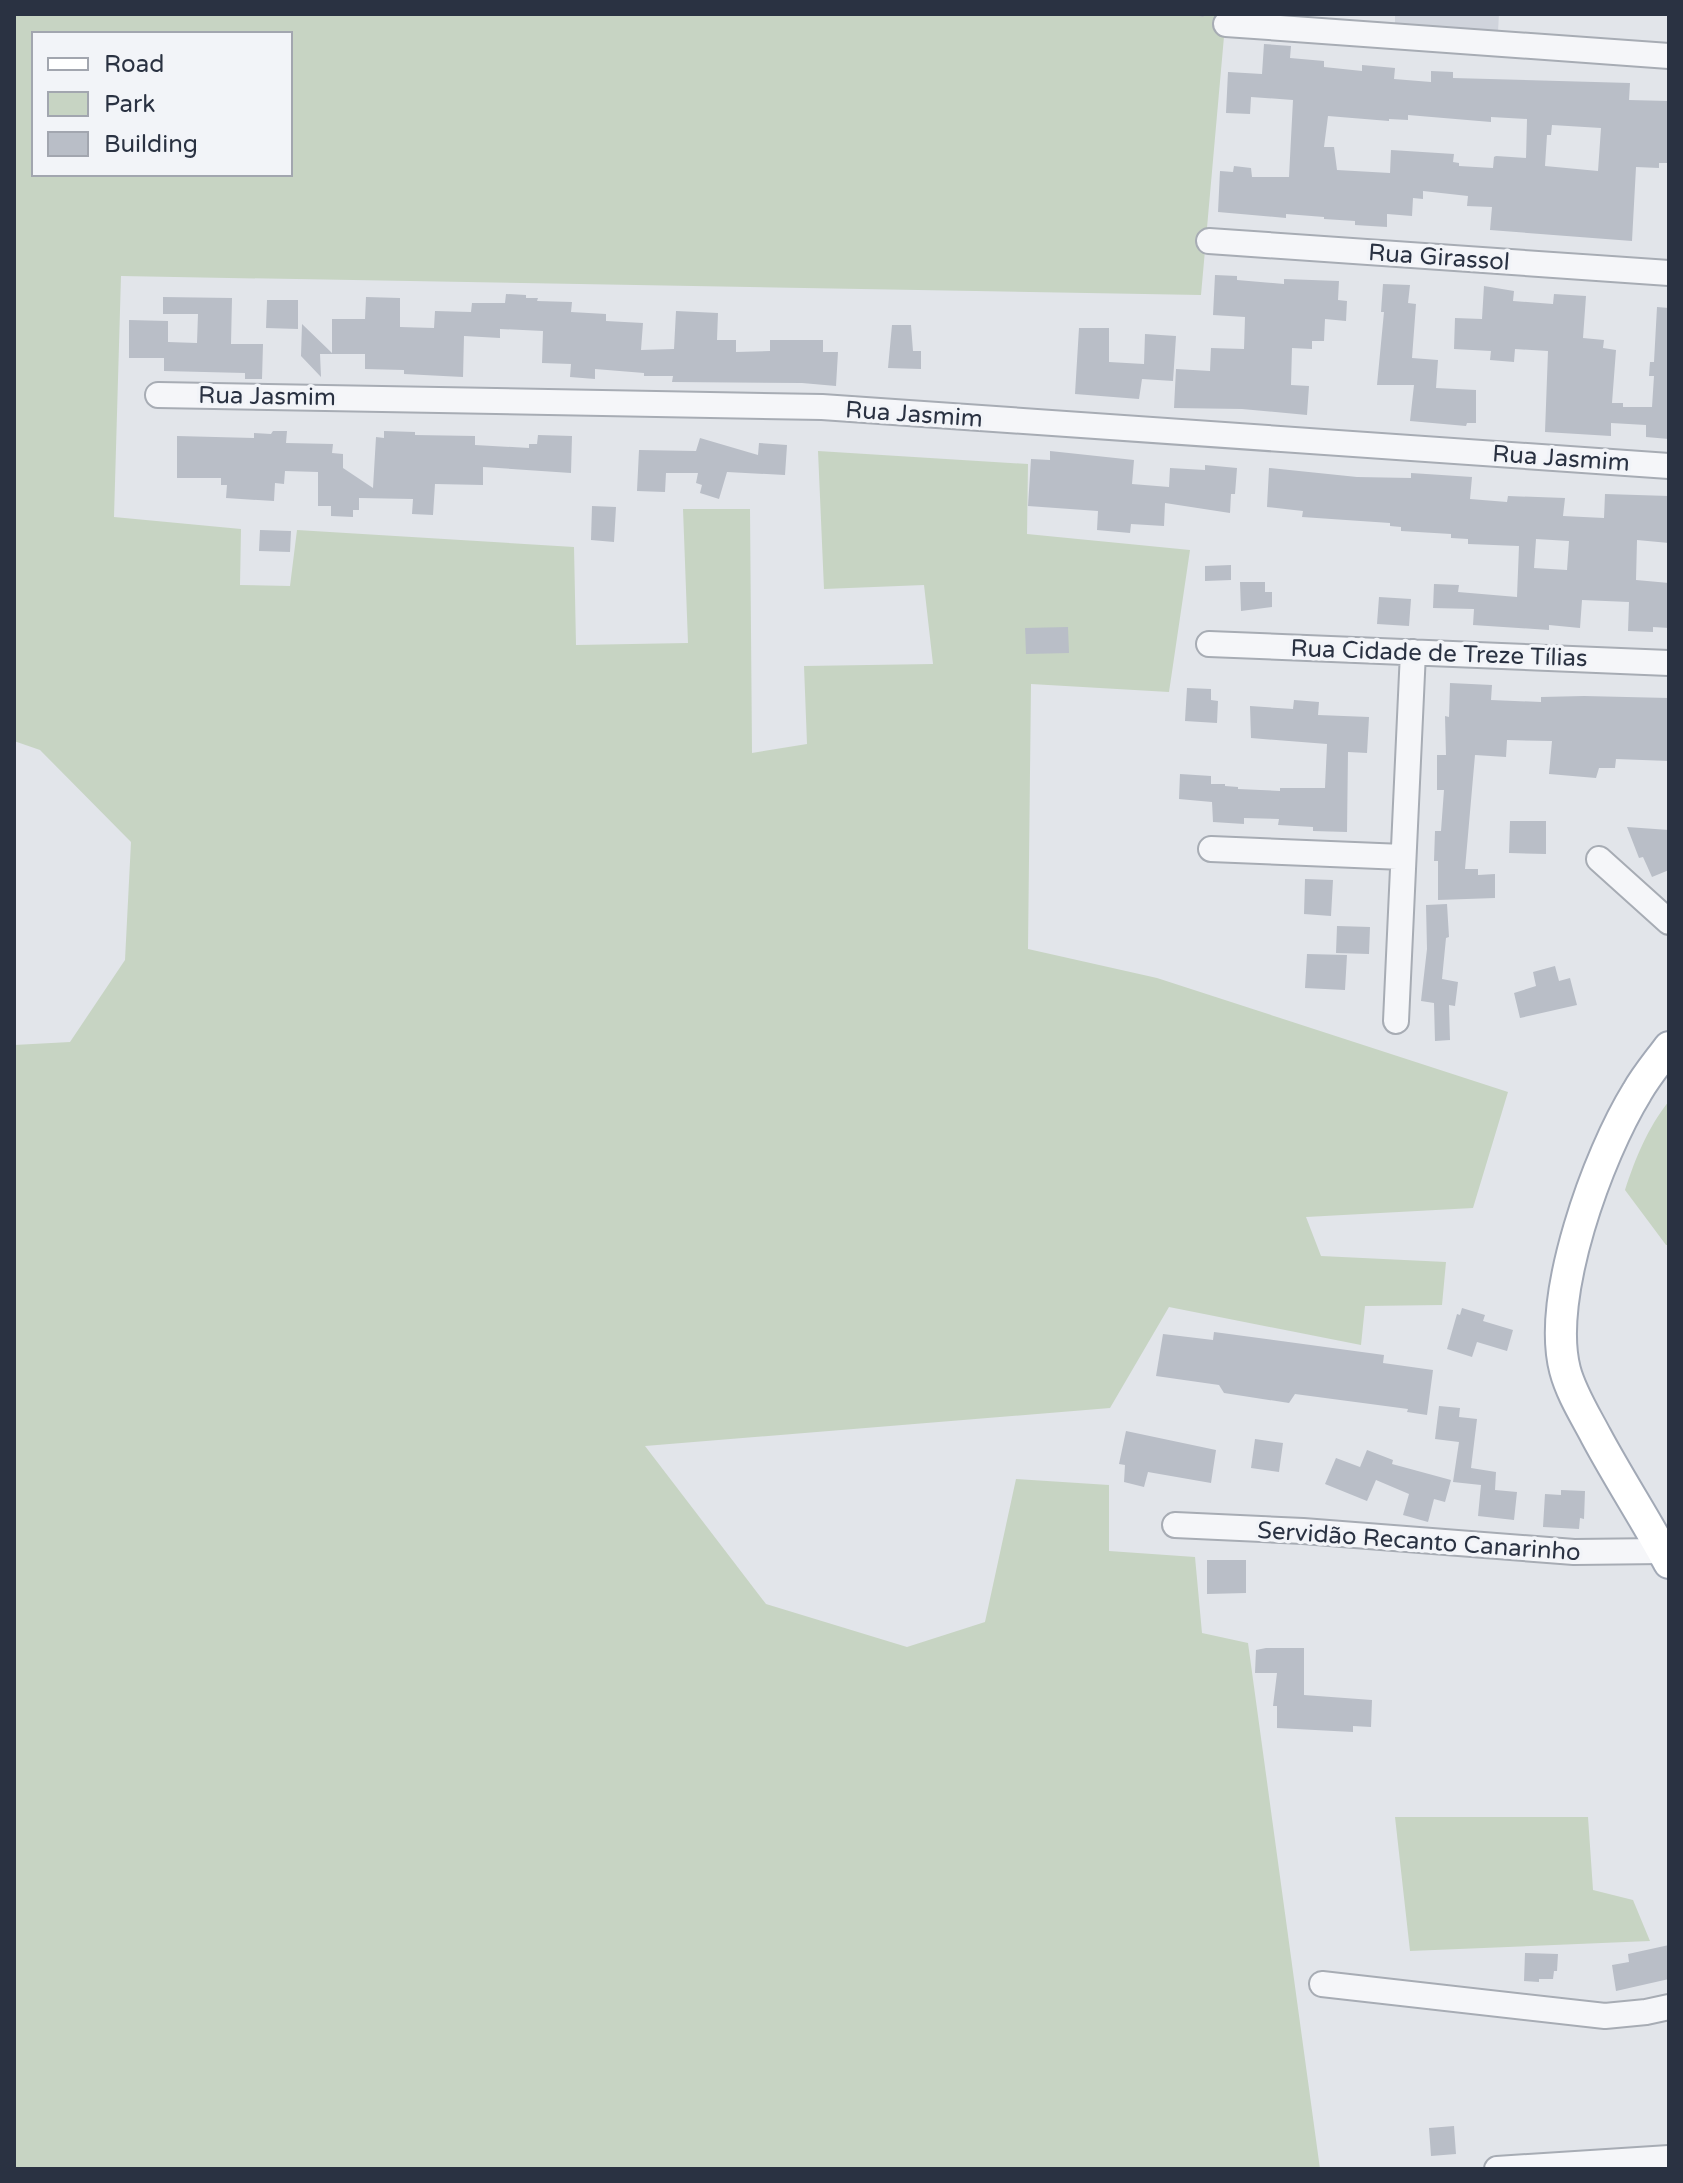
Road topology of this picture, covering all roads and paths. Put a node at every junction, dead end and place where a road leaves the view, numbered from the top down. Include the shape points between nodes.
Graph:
1 (1226, 24) dead end
2 (1669, 56) edge
3 (1209, 241) dead end
4 (1669, 273) edge
5 (158, 395) dead end
6 (1669, 466) edge
7 (1209, 644) dead end
8 (1413, 652) junction
9 (1669, 663) edge
10 (1211, 849) dead end
11 (1403, 857) junction
12 (1599, 859) dead end
13 (1669, 922) edge
14 (1396, 1021) dead end
15 (1669, 1047) edge
16 (1175, 1525) dead end
17 (1666, 1557) edge
18 (1322, 1984) dead end
19 (1669, 2007) edge
20 (1669, 2158) edge
21 (1497, 2169) edge

1 - 2 street
3 - 4 street, Rua Girassol
5 - 6 street, Rua Jasmim via 822,407
7 - 8 street, Rua Cidade de Treze Tílias
8 - 9 street, Rua Cidade de Treze Tílias
8 - 11 street
10 - 11 street
11 - 14 street
12 - 13 street
15 - 17 main road via 1637,1092 1603,1162 1563,1292 1561,1335 1565,1370 1581,1407
16 - 17 street, Servidão Recanto Canarinho
18 - 19 street via 1605,2016
20 - 21 street

